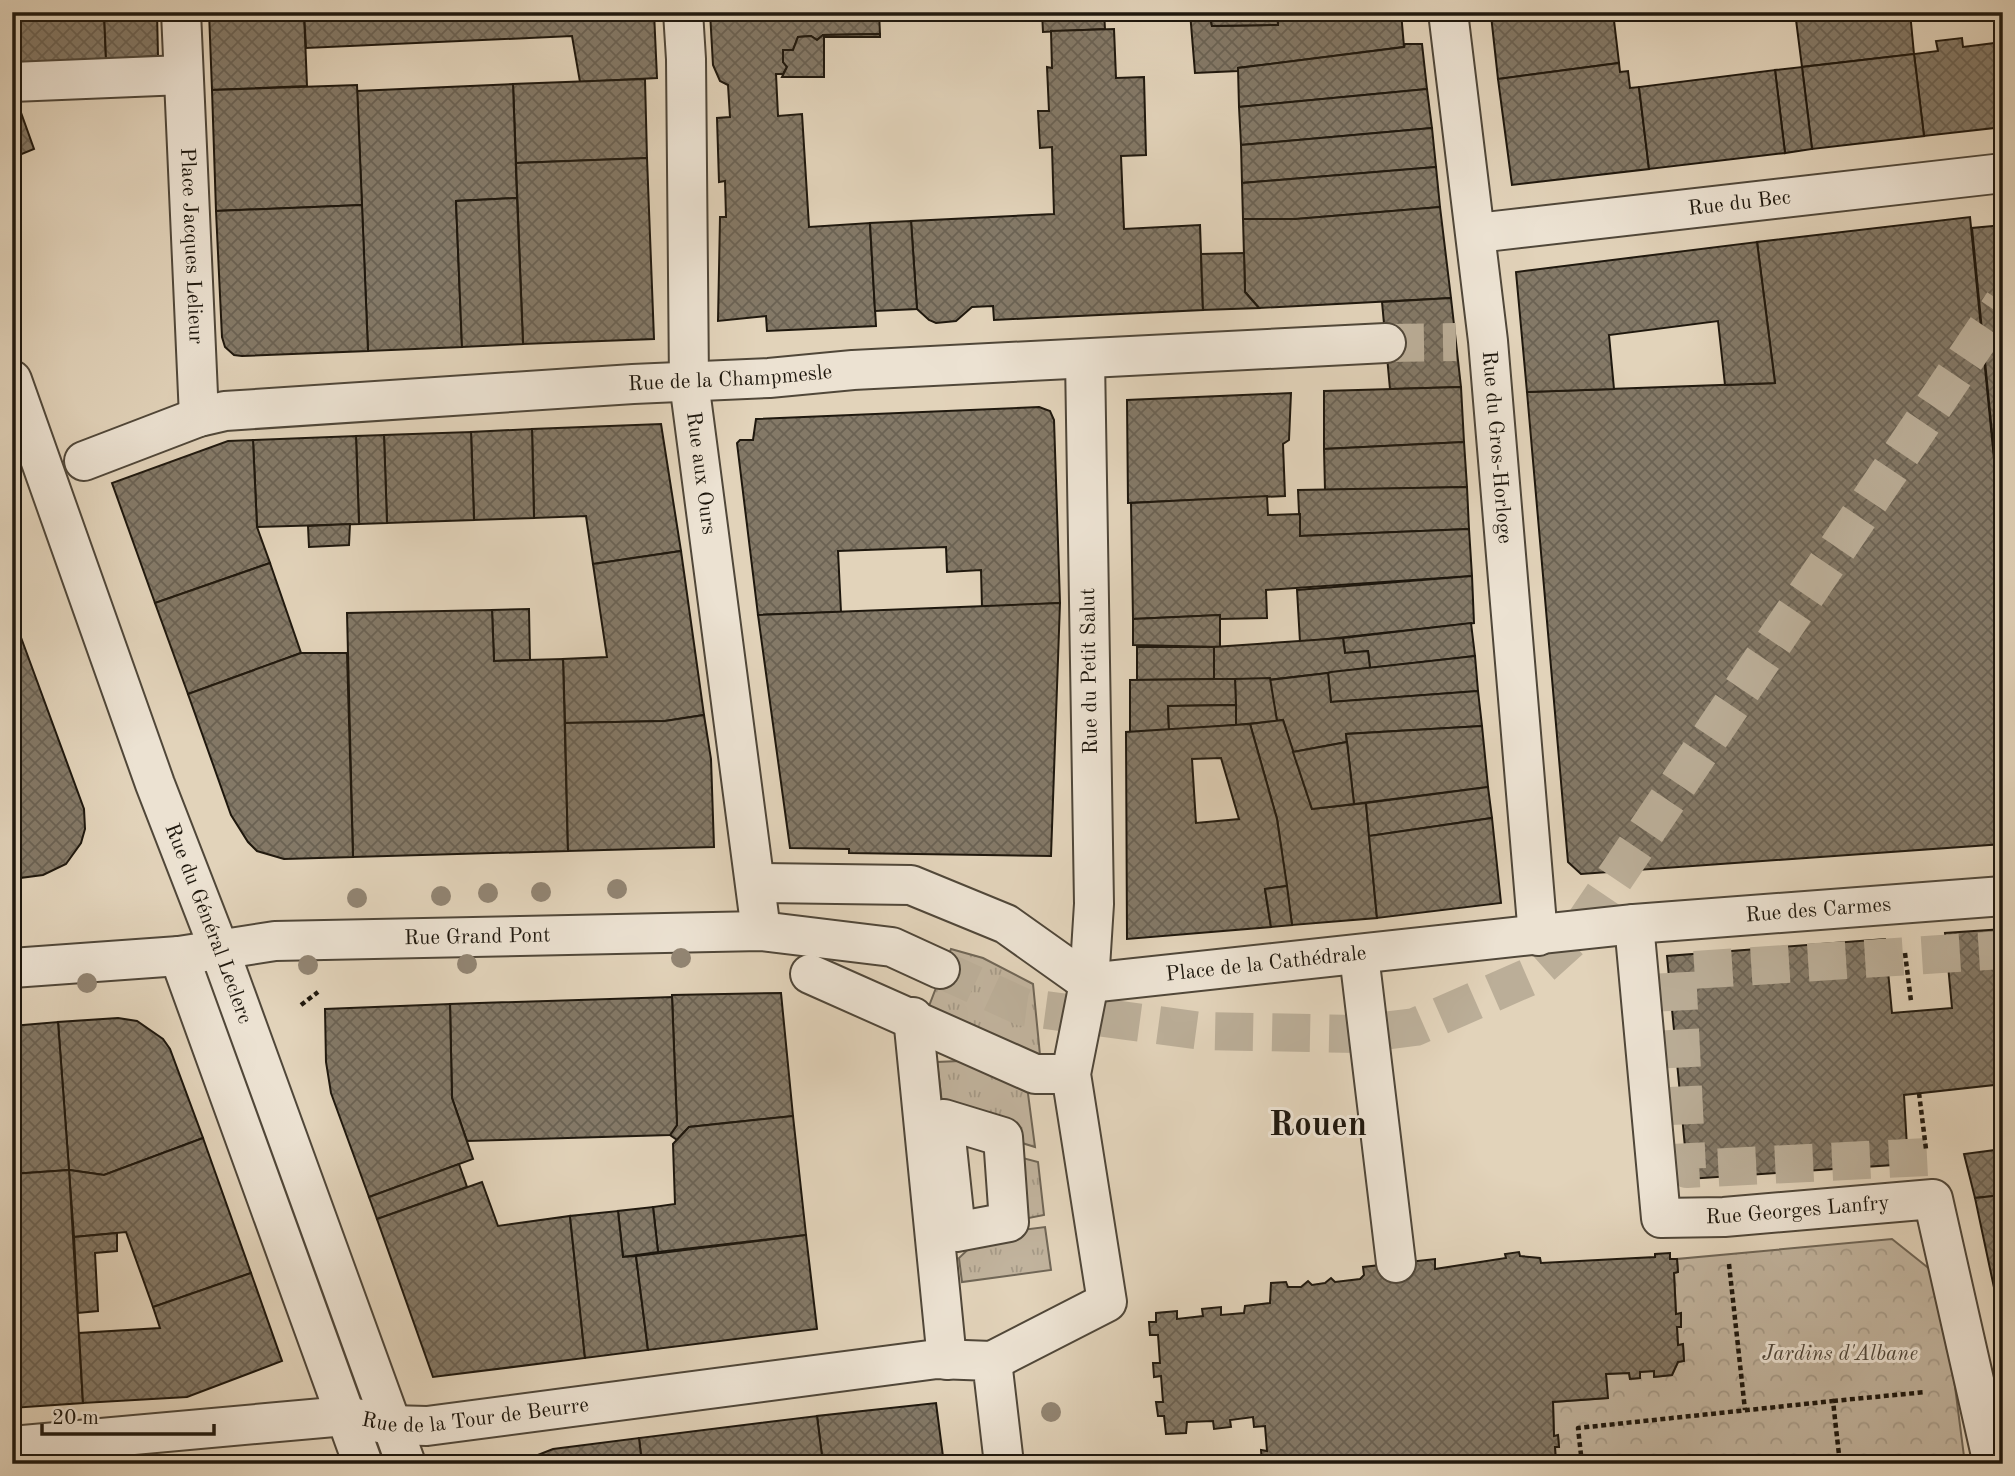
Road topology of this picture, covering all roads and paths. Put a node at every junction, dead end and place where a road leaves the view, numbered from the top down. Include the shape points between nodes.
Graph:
1 (181, 12) edge
2 (683, 12) edge
3 (1448, 12) edge
4 (183, 64) junction
5 (12, 82) edge
6 (2003, 173) edge
7 (1477, 233) junction
8 (1386, 343) tunnel mouth
9 (1086, 359) junction
10 (12, 380) edge
11 (689, 382) junction
12 (199, 417) junction
13 (84, 461) dead end
14 (757, 883) junction
15 (2003, 896) edge
16 (1634, 925) junction
17 (761, 931) junction
18 (1538, 936) junction
19 (219, 949) junction
20 (1359, 955) junction
21 (179, 956) junction
22 (12, 968) edge
23 (940, 969) tunnel mouth
24 (810, 974) dead end
25 (1089, 983) junction
26 (913, 1017) junction
27 (1071, 1074) junction
28 (1919, 1093) dead end
29 (1927, 1157) dead end
30 (1724, 1217) junction
31 (1396, 1263) dead end
32 (942, 1359) junction
33 (992, 1361) junction
34 (1975, 1387) junction
35 (1833, 1401) junction
36 (1745, 1410) junction
37 (345, 1416) junction
38 (390, 1425) junction
39 (12, 1446) edge
40 (363, 1464) edge
41 (406, 1464) edge
42 (1004, 1464) edge
43 (1582, 1464) edge
44 (1840, 1464) edge
45 (1993, 1464) edge

1 - 4 street, Place Jacques Lelieur
2 - 11 street, Rue aux Ours
3 - 7 street, Rue du Gros-Horloge
4 - 5 street
4 - 12 street, Place Jacques Lelieur
6 - 7 street, Rue du Bec
7 - 18 street, Rue du Gros-Horloge via 1472,342
8 - 9 street, Rue de la Champmesle
9 - 11 street, Rue de la Champmesle
9 - 25 street, Rue du Petit Salut via 1094,904
10 - 19 street, Rue du Général Leclerc via 155,784
11 - 12 street, Rue de la Champmesle via 225,411
11 - 14 street, Rue aux Ours
12 - 13 street, Rue de la Champmesle
14 - 17 street, Rue aux Ours
14 - 25 street via 911,885 1006,924
15 - 16 street, Rue des Carmes
16 - 18 street, Place de la Cathédrale
16 - 30 street, Rue Georges Lanfry via 1661,1218
17 - 19 street, Rue Grand Pont via 275,941
17 - 23 street, Rue Grand Pont via 892,947
18 - 20 street, Place de la Cathédrale
19 - 21 street, Rue Grand Pont
19 - 38 street, Rue du Général Leclerc
20 - 25 street, Place de la Cathédrale
20 - 31 street
21 - 22 street, Rue Grand Pont
21 - 37 street, Rue du Général Leclerc
24 - 26 street
25 - 27 street
26 - 27 street via 1035,1074
26 - 32 street
27 - 33 street via 1107,1302
28 - 29 path
30 - 34 street, Rue Georges Lanfry via 1933,1199
30 - 36 path
32 - 33 street, Rue de la Tour de Beurre
32 - 38 street, Rue de la Tour de Beurre via 427,1426
33 - 42 street
34 - 35 path
34 - 45 street
35 - 36 path
35 - 44 path
36 - 43 path via 1578,1428
37 - 38 street, Rue de la Tour de Beurre
37 - 39 street, Rue de la Tour de Beurre
37 - 40 street, Rue du Général Leclerc
38 - 41 street, Rue du Général Leclerc

